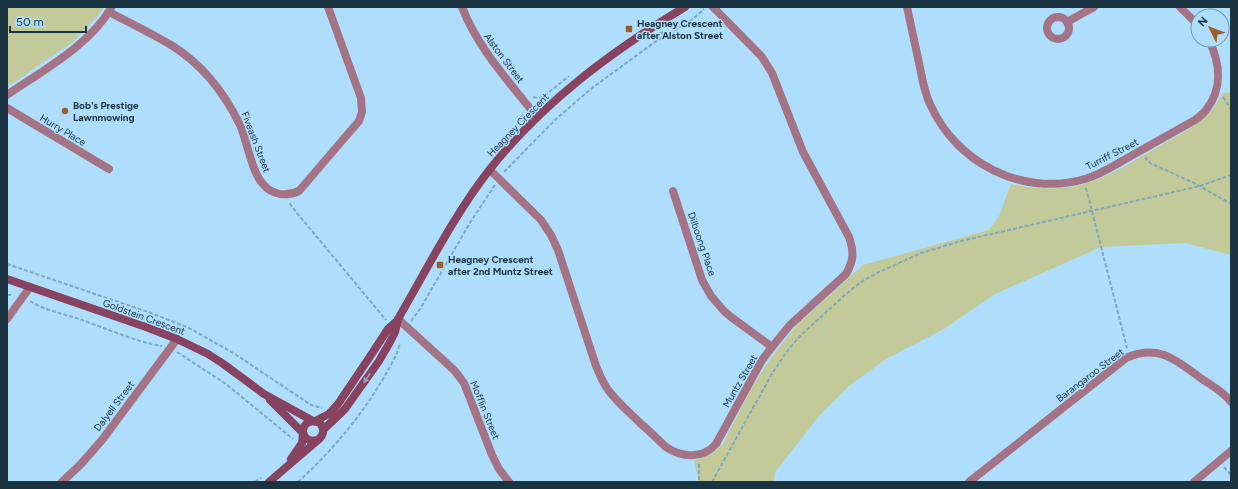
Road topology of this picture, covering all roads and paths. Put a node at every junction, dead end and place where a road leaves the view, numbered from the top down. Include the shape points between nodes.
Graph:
1 (328, 7) edge
2 (462, 7) edge
3 (685, 7) edge
4 (707, 7) edge
5 (713, 7) edge
6 (907, 7) edge
7 (1094, 7) edge
8 (1180, 7) edge
9 (110, 9) edge
10 (1190, 17) edge
11 (1067, 22) dead end
12 (664, 36) junction
13 (655, 42) junction
14 (1212, 48) edge
15 (572, 74) dead end
16 (7, 95) edge
17 (530, 95) dead end
18 (539, 98) junction
19 (1227, 102) dead end
20 (7, 108) edge
21 (529, 108) junction
22 (1231, 109) edge
23 (537, 117) junction
24 (516, 125) dead end
25 (1140, 151) junction
26 (109, 169) dead end
27 (490, 170) junction
28 (1231, 174) edge
29 (499, 179) junction
30 (1084, 179) junction
31 (1199, 186) junction
32 (673, 191) dead end
33 (287, 195) junction
34 (1231, 204) edge
35 (1092, 211) junction
36 (7, 264) edge
37 (7, 279) edge
38 (30, 287) junction
39 (7, 295) edge
40 (23, 298) junction
41 (7, 319) edge
42 (398, 319) junction
43 (384, 326) dead end
44 (407, 328) junction
45 (178, 339) junction
46 (401, 342) dead end
47 (772, 347) junction
48 (170, 349) junction
49 (371, 355) junction
50 (1130, 356) junction
51 (379, 360) junction
52 (264, 394) junction
53 (1231, 402) edge
54 (338, 404) junction
55 (324, 408) dead end
56 (345, 409) junction
57 (314, 421) junction
58 (323, 430) junction
59 (303, 433) junction
60 (318, 440) junction
61 (294, 443) dead end
62 (1231, 451) edge
63 (697, 455) junction
64 (285, 468) junction
65 (265, 474) dead end
66 (62, 482) edge
67 (256, 482) edge
68 (269, 482) edge
69 (298, 482) edge
70 (509, 482) edge
71 (699, 482) edge
72 (712, 482) edge
73 (969, 482) edge
74 (1194, 482) edge

1 - 33 street via 361,98 362,112 359,121 298,191
2 - 21 street, Alston Street via 472,30 485,50
3 - 23 street, Heagney Crescent via 608,58 568,88
4 - 12 path via 693,19
5 - 47 street, Muntz Street via 759,54 772,73 803,152 853,248 851,265 846,274 790,325
6 - 30 street, Turriff Street via 929,103 940,123 963,151 982,165 1019,180 1057,184
7 - 11 street
8 - 10 street
9 - 16 street via 93,32 73,50
9 - 33 street, Fiveash Street via 170,44 200,67 230,105 262,184 270,190
12 - 13 path
12 - 13 path via 661,31
13 - 29 path via 607,76 556,118
14 - 25 street, Turriff Street via 1218,68 1218,84 1214,98 1206,111
15 - 18 path
17 - 18 path
18 - 21 path
19 - 22 path
20 - 26 street, Hurry Place
21 - 23 street, Alston Street
21 - 24 path
23 - 27 street, Heagney Crescent via 512,142
25 - 30 street, Turriff Street
25 - 31 path via 1150,162
27 - 29 street
27 - 42 street, Heagney Crescent via 461,210
28 - 31 path
29 - 44 path
29 - 63 street via 541,220 551,235 596,366 608,390 667,447 679,453
30 - 35 path
31 - 34 path
31 - 35 path
32 - 47 street, Dilboong Place via 702,280 711,296 731,317
33 - 43 path via 292,207 387,321
35 - 50 path
35 - 72 path via 934,248 889,267 862,282 816,321 788,350 773,372
36 - 55 path via 189,328 235,354 311,405
37 - 38 street, Goldstein Crescent
38 - 40 street
38 - 45 street, Goldstein Crescent
39 - 40 path
40 - 41 street
40 - 48 path
42 - 44 street, Mofflin Street
42 - 49 street, Heagney Crescent
42 - 51 street, Heagney Crescent via 395,332
44 - 70 street, Mofflin Street via 454,370 464,383 492,454
45 - 48 street, Dalyell Street
45 - 52 street, Goldstein Crescent via 208,354
46 - 69 path via 398,353 364,408 320,461
47 - 63 street, Muntz Street via 762,360 716,444 703,454
48 - 61 path via 226,384 293,439
48 - 66 street, Dalyell Street via 102,440
49 - 51 street
49 - 54 street, Heagney Crescent
50 - 53 street, Barangaroo Street via 1150,352 1163,354 1176,360 1224,394
50 - 73 street, Barangaroo Street
51 -> 56 street, Heagney Crescent
52 - 57 street, Goldstein Crescent
52 - 59 street, Goldstein Crescent
54 - 56 street
54 - 57 street, Heagney Crescent via 329,414
56 - 58 street, Heagney Crescent
57 - 58 street via 320,423
57 - 59 street via 306,423
58 - 60 street
59 - 60 street via 307,440
59 - 64 street via 302,443
60 - 64 street
62 - 74 street
63 - 71 path
64 - 68 street
65 - 67 path

